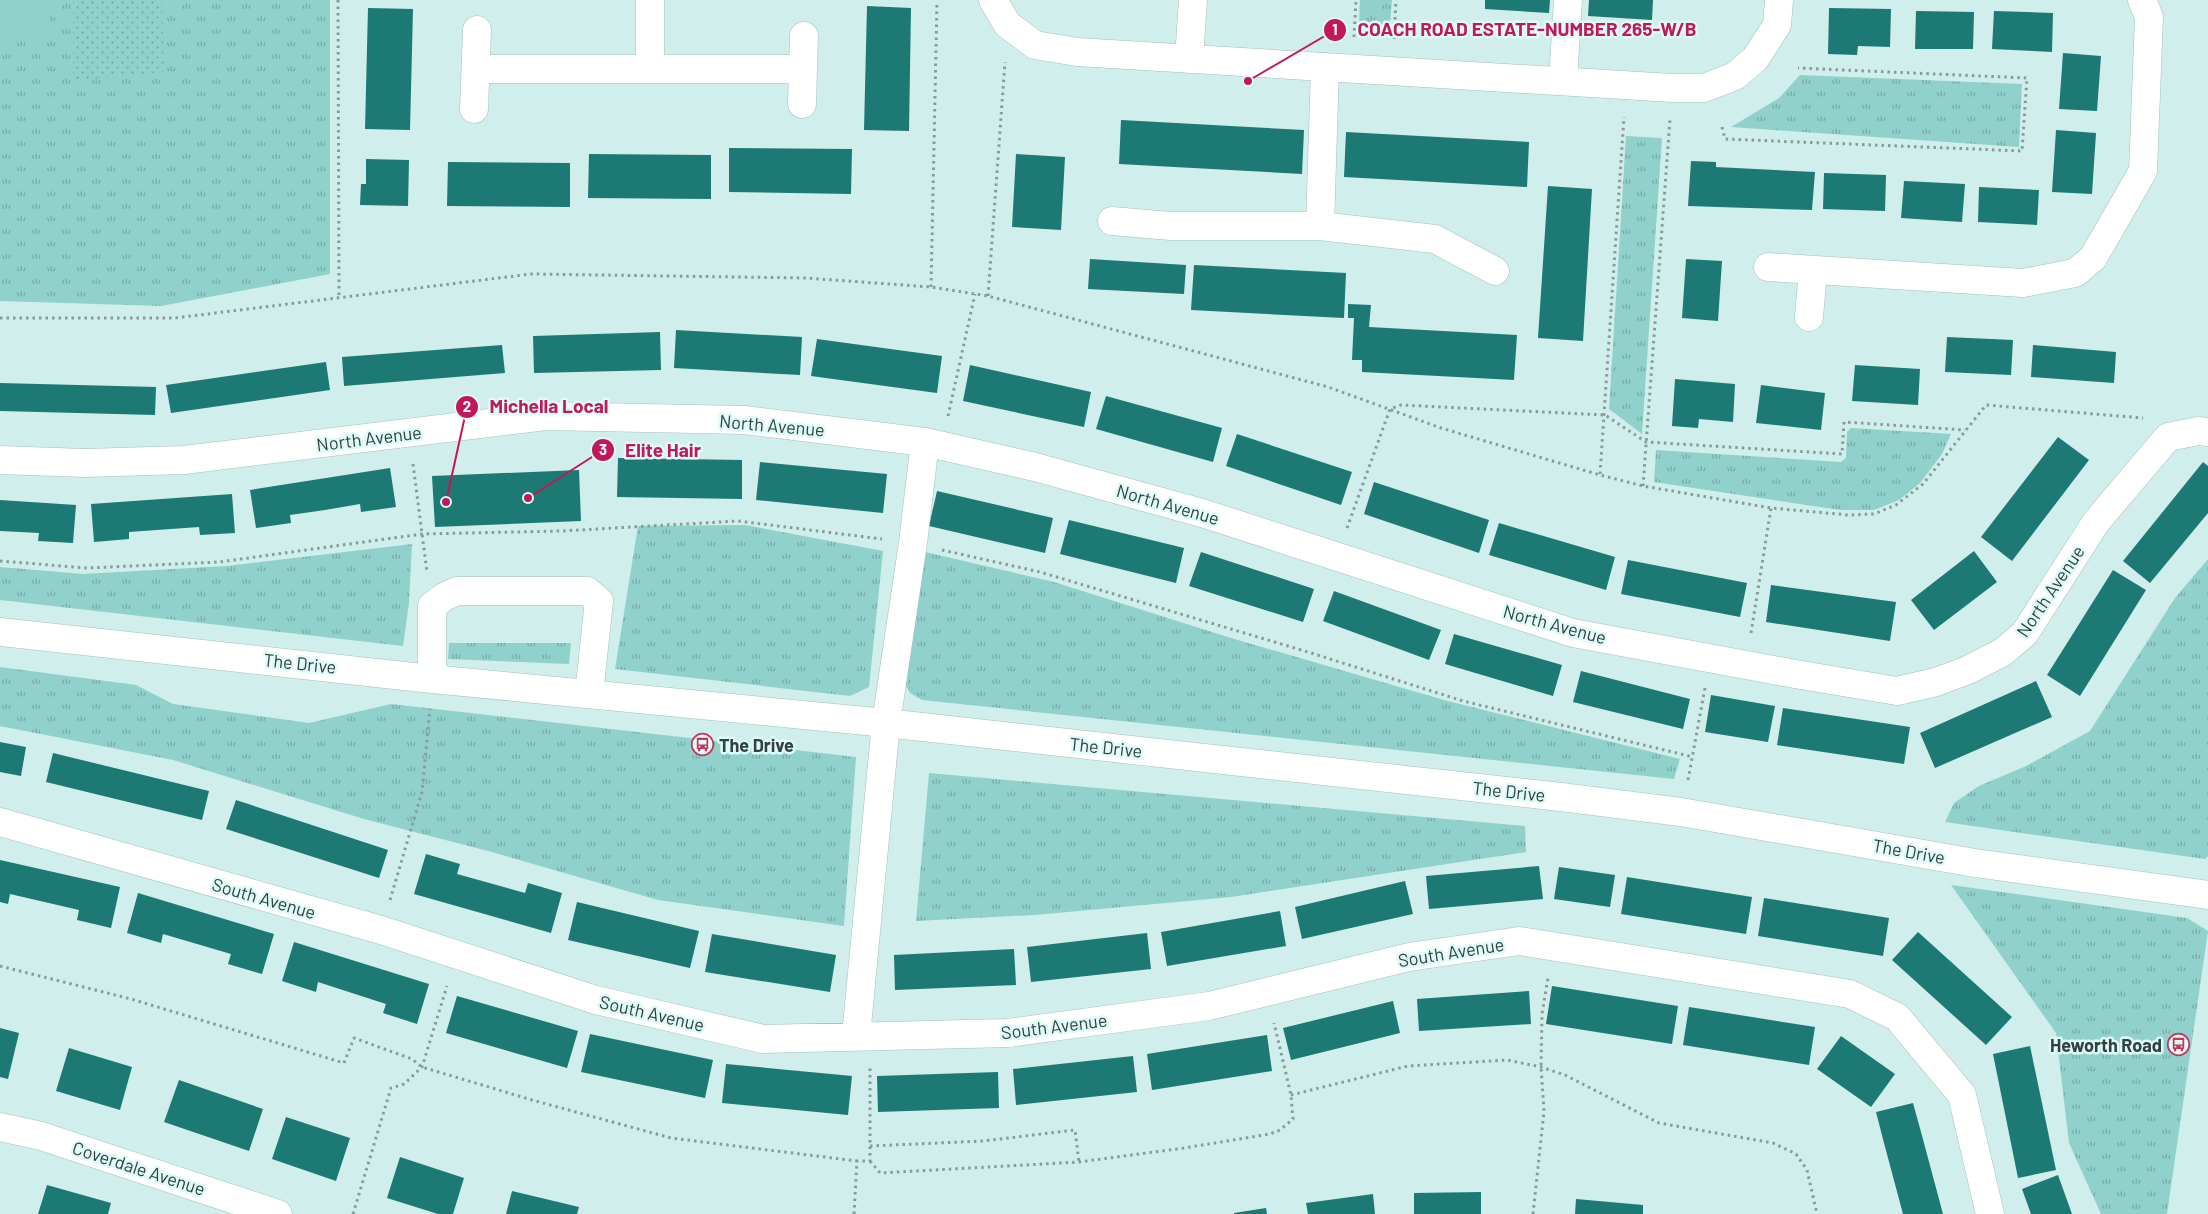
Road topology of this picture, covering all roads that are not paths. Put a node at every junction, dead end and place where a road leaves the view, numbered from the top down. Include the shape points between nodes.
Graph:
1 (650, 0) edge
2 (992, 0) edge
3 (1193, 0) edge
4 (1568, 0) edge
5 (1779, 0) edge
6 (2142, 0) edge
7 (477, 30) dead end
8 (804, 36) dead end
9 (1189, 58) junction
10 (1325, 67) junction
11 (650, 68) junction
12 (476, 69) junction
13 (803, 69) junction
14 (1563, 81) junction
15 (802, 104) dead end
16 (474, 109) dead end
17 (1112, 221) dead end
18 (1320, 226) junction
19 (1768, 267) dead end
20 (1813, 271) junction
21 (1495, 272) dead end
22 (1809, 317) dead end
23 (2208, 432) edge
24 (933, 443) junction
25 (0, 460) edge
26 (0, 632) edge
27 (432, 678) junction
28 (589, 694) junction
29 (886, 723) junction
30 (0, 822) edge
31 (2208, 896) edge
32 (863, 1036) junction
33 (0, 1127) edge
34 (276, 1214) edge
35 (1990, 1214) edge

1 - 11 street
2 - 9 street via 1007,24 1035,45 1077,52
3 - 9 street
4 - 14 street
5 - 14 street via 1777,25 1755,58 1735,76 1704,88
6 - 20 street via 2149,17 2143,171 2093,258 2075,273 2023,283
7 - 12 street
8 - 13 street
9 - 10 street
10 - 14 street
10 - 18 street
11 - 12 street
11 - 13 street
12 - 16 street
13 - 15 street
17 - 18 street via 1171,226
18 - 21 street via 1435,239
19 - 20 street
20 - 22 street
23 - 24 street, North Avenue via 2168,437 2096,522 2025,633 2003,652 1936,682 1897,691 1573,633 1192,510
24 - 25 street, North Avenue via 744,420 546,416 184,460 85,463
24 - 29 street via 913,543
26 - 27 street, The Drive
27 - 28 street, The Drive
27 - 28 street via 432,606 444,597 457,592 587,591 599,601
28 - 29 street, The Drive
29 - 31 street, The Drive via 1681,812 1974,863
29 - 32 street
30 - 32 street, South Avenue via 381,930 596,1000 763,1039
32 - 35 street, South Avenue via 1008,1033 1209,1006 1409,957 1520,941 1553,945 1850,994 1897,1017 1962,1095
33 - 34 street, Coverdale Avenue via 41,1136

